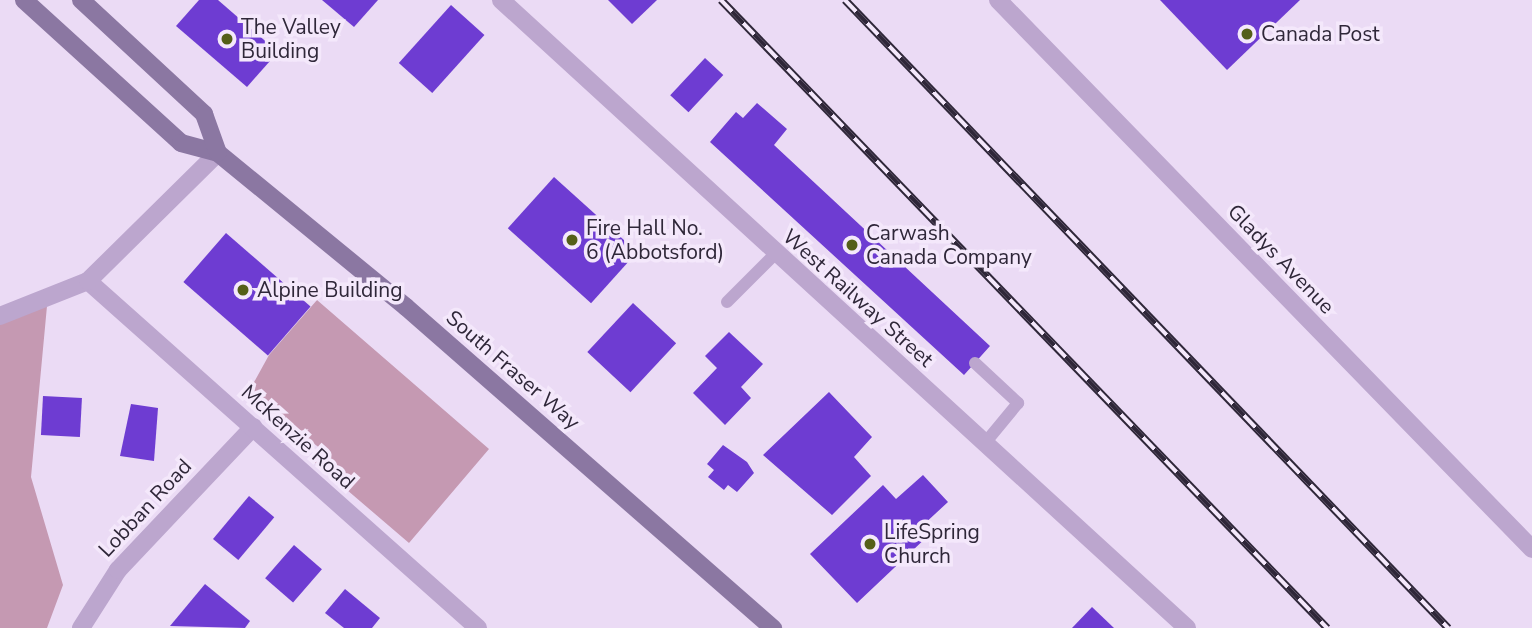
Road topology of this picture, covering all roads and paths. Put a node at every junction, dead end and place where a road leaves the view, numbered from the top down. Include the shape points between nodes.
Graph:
1 (24, 0) edge
2 (81, 0) edge
3 (501, 0) edge
4 (998, 0) edge
5 (218, 153) junction
6 (775, 254) junction
7 (88, 281) junction
8 (727, 302) dead end
9 (0, 316) edge
10 (975, 363) dead end
11 (253, 427) junction
12 (985, 443) junction
13 (1532, 549) edge
14 (81, 628) edge
15 (478, 628) edge
16 (773, 628) edge
17 (1187, 628) edge

1 - 5 main road, South Fraser Way via 181,143
2 - 5 main road via 204,114
3 - 6 street, West Railway Street
4 - 13 street, Gladys Avenue
5 - 7 street
5 - 16 main road, South Fraser Way via 406,307
6 - 8 lane
6 - 12 street, West Railway Street
7 - 9 street
7 - 11 street, McKenzie Road
10 - 12 lane via 1018,403
11 - 14 street, Lobban Road via 118,570
11 - 15 street, McKenzie Road
12 - 17 street, West Railway Street

